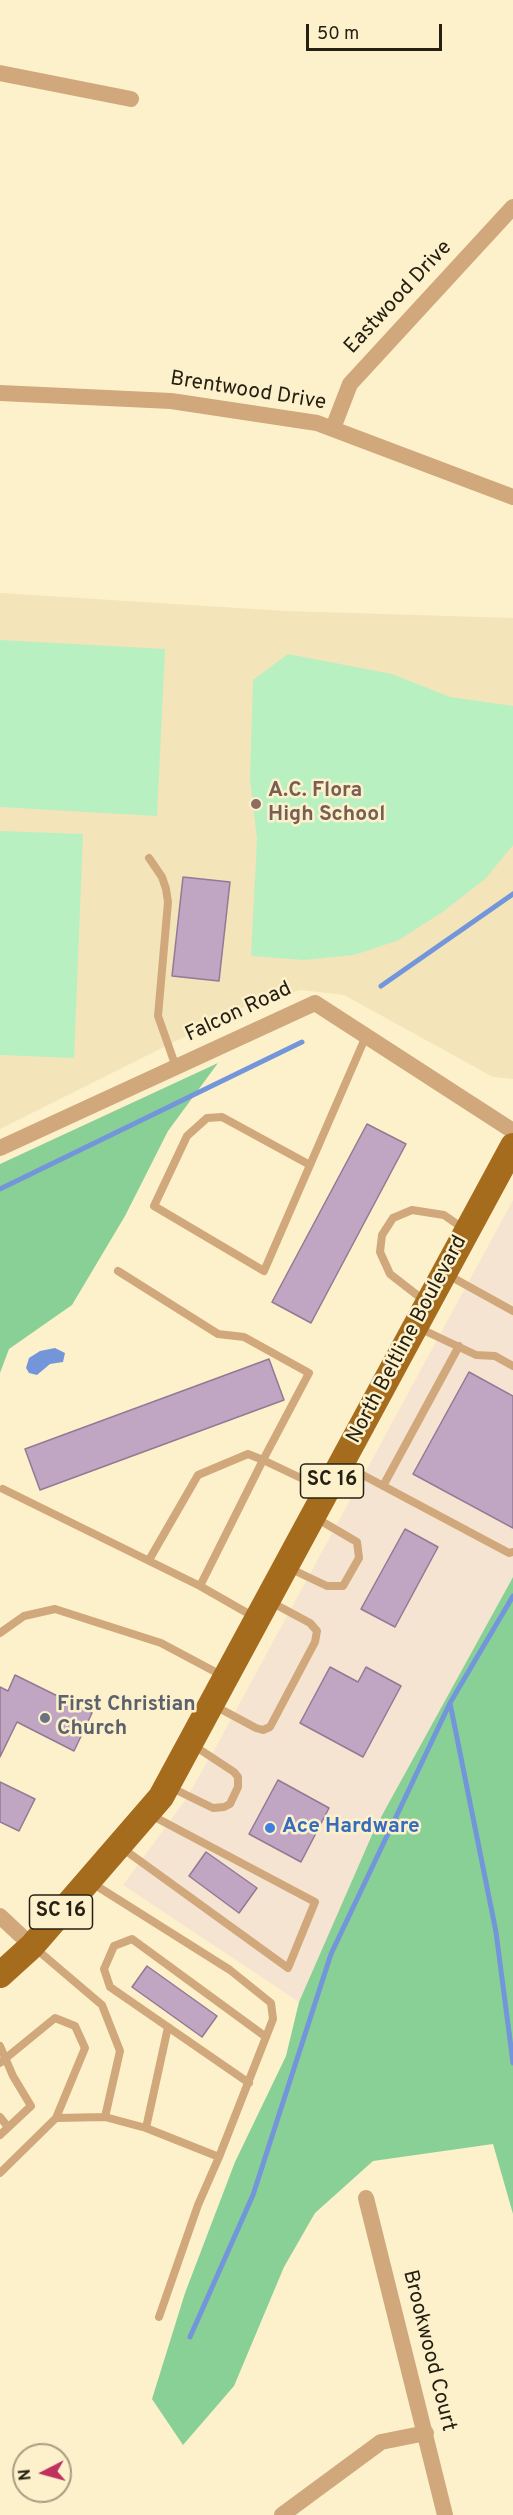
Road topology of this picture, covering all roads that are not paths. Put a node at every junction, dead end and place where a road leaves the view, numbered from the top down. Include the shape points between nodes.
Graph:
1 (0, 73) edge
2 (130, 99) dead end
3 (513, 207) edge
4 (0, 393) edge
5 (333, 429) junction
6 (513, 497) edge
7 (149, 858) dead end
8 (366, 1036) junction
9 (176, 1067) junction
10 (513, 1131) edge
11 (513, 1146) edge
12 (0, 1148) edge
13 (310, 1165) junction
14 (467, 1231) junction
15 (118, 1271) dead end
16 (444, 1273) junction
17 (428, 1304) junction
18 (513, 1311) edge
19 (415, 1326) junction
20 (459, 1346) junction
21 (513, 1366) edge
22 (263, 1460) junction
23 (341, 1464) junction
24 (383, 1486) junction
25 (3, 1489) dead end
26 (327, 1491) junction
27 (313, 1516) junction
28 (513, 1552) edge
29 (149, 1560) junction
30 (286, 1566) junction
31 (200, 1586) junction
32 (262, 1609) junction
33 (0, 1633) edge
34 (226, 1677) junction
35 (212, 1704) junction
36 (190, 1743) junction
37 (167, 1785) junction
38 (147, 1813) junction
39 (119, 1846) junction
40 (89, 1881) junction
41 (0, 1916) edge
42 (32, 1946) junction
43 (0, 1975) edge
44 (168, 2026) junction
45 (266, 2037) junction
46 (0, 2046) edge
47 (3, 2060) edge
48 (249, 2083) junction
49 (0, 2117) edge
50 (105, 2117) junction
51 (56, 2118) junction
52 (8, 2127) junction
53 (146, 2128) junction
54 (0, 2135) edge
55 (219, 2157) junction
56 (0, 2173) edge
57 (366, 2198) dead end
58 (159, 2317) dead end
59 (426, 2433) junction
60 (282, 2515) edge
61 (445, 2515) edge

1 - 2 street
3 - 5 street, Eastwood Drive via 350,384
4 - 5 street, Brentwood Drive via 171,401 317,423
5 - 6 street, Brentwood Drive
7 - 9 lane via 162,877 168,902 158,1016
8 - 9 street, Falcon Road via 315,1003
8 - 10 street, Falcon Road
8 - 13 lane
9 - 12 street, Falcon Road
11 - 14 main road, North Beltline Boulevard / SC 16
13 - 13 lane via 264,1271 154,1206 187,1136 207,1118 222,1118
14 - 16 main road, North Beltline Boulevard / SC 16
14 - 17 lane via 444,1215 412,1210 393,1218 382,1234 380,1252 390,1274
15 - 22 lane via 219,1334 244,1337 309,1373
16 - 17 main road, North Beltline Boulevard / SC 16
16 - 18 lane
17 - 19 main road, North Beltline Boulevard / SC 16
19 - 20 lane
19 - 23 main road, North Beltline Boulevard / SC 16
20 - 21 lane via 476,1355 495,1356
20 - 24 lane
22 - 26 lane
22 - 29 lane via 248,1454 198,1475
22 - 31 lane
23 - 24 lane
23 - 26 main road, North Beltline Boulevard / SC 16
24 - 28 lane
25 - 29 lane
26 - 27 main road, North Beltline Boulevard / SC 16
27 - 30 main road, North Beltline Boulevard / SC 16
27 - 30 lane via 357,1542 359,1558 343,1587 327,1586
29 - 31 lane
30 - 32 main road, North Beltline Boulevard / SC 16
31 - 32 lane
32 - 34 main road, North Beltline Boulevard / SC 16
32 - 35 lane via 310,1623 317,1631 315,1642 270,1727 256,1728
33 - 34 lane via 24,1616 55,1609 161,1643
34 - 35 main road, North Beltline Boulevard / SC 16
35 - 36 main road, North Beltline Boulevard / SC 16
36 - 37 main road, North Beltline Boulevard / SC 16
36 - 37 lane via 238,1777 230,1804 213,1808
37 - 38 main road, North Beltline Boulevard / SC 16
38 - 39 main road, North Beltline Boulevard / SC 16
38 - 39 lane via 315,1902 288,1968
39 - 40 main road, North Beltline Boulevard / SC 16
40 - 42 main road, North Beltline Boulevard / SC 16
40 - 45 lane via 230,1970 271,2003 273,2019
41 - 42 street
42 - 43 main road, North Beltline Boulevard / SC 16
42 - 50 lane via 102,2005 120,2051
44 - 45 lane via 110,1987 104,1969 114,1946 132,1939
44 - 48 lane
44 - 53 lane
45 - 48 lane
46 - 47 lane
47 - 51 lane via 55,2018 75,2026 85,2048
47 - 52 lane via 31,2106
48 - 55 lane
49 - 52 lane
50 - 51 lane
50 - 53 lane
51 - 56 lane
52 - 54 lane
53 - 55 lane
55 - 58 lane
57 - 59 street, Brookwood Court
59 - 60 street via 381,2442
59 - 61 street, Brookwood Court

